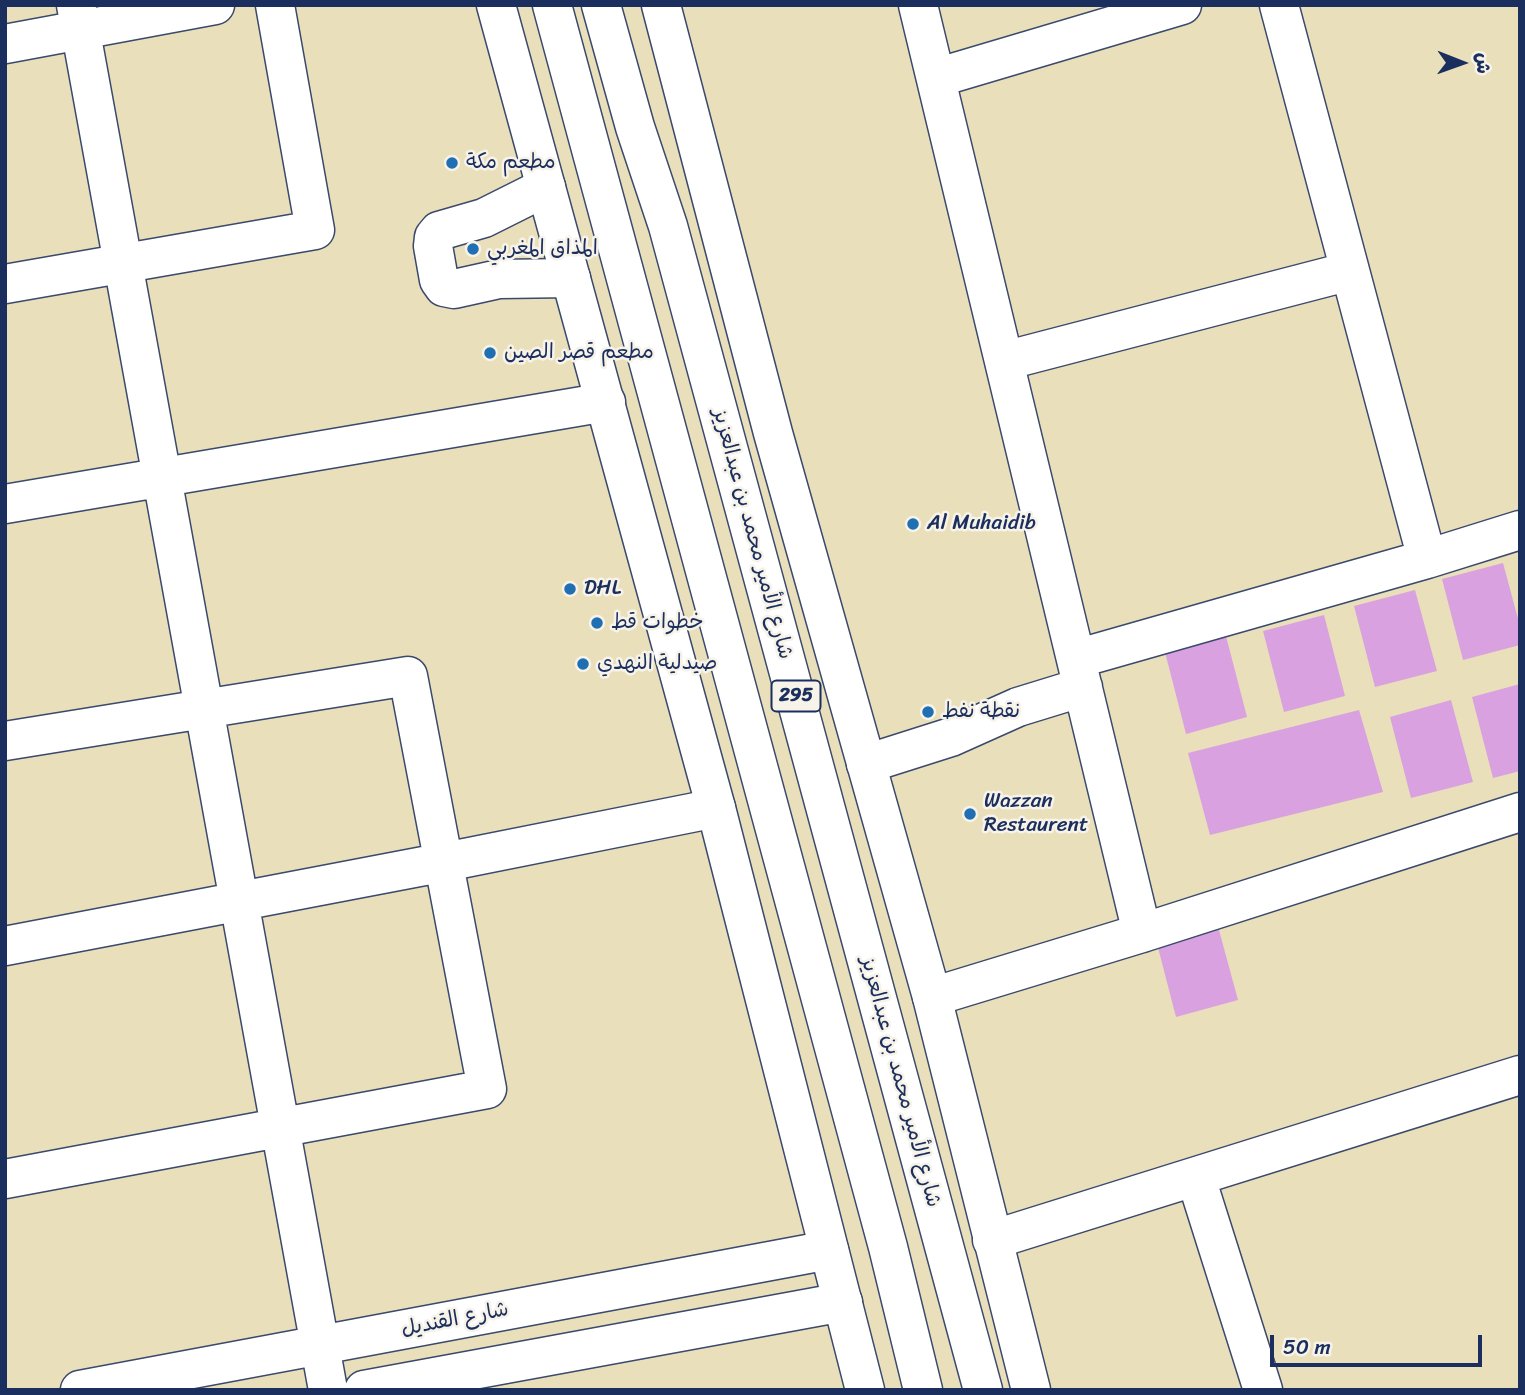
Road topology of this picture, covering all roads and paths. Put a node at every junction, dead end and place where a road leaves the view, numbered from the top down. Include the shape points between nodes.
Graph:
1 (215, 5) edge
2 (275, 5) edge
3 (496, 5) edge
4 (514, 5) edge
5 (552, 5) edge
6 (601, 5) edge
7 (628, 5) edge
8 (661, 5) edge
9 (918, 5) edge
10 (1182, 5) edge
11 (1279, 5) edge
12 (79, 18) edge
13 (5, 44) edge
14 (936, 78) junction
15 (546, 187) junction
16 (668, 226) junction
17 (617, 246) junction
18 (123, 263) junction
19 (1350, 271) junction
20 (571, 278) junction
21 (5, 284) edge
22 (1004, 361) junction
23 (606, 402) junction
24 (162, 476) junction
25 (5, 504) edge
26 (1520, 530) edge
27 (1427, 559) junction
28 (1079, 673) junction
29 (204, 709) junction
30 (5, 741) edge
31 (866, 764) junction
32 (716, 808) junction
33 (1520, 812) edge
34 (445, 862) junction
35 (239, 901) junction
36 (1142, 933) junction
37 (5, 946) edge
38 (932, 997) junction
39 (1520, 1075) edge
40 (280, 1127) junction
41 (1196, 1178) junction
42 (5, 1179) edge
43 (992, 1240) junction
44 (829, 1250) junction
45 (843, 1302) junction
46 (320, 1345) junction
47 (80, 1390) edge
48 (328, 1390) edge
49 (364, 1390) edge
50 (865, 1390) edge
51 (923, 1390) edge
52 (983, 1390) edge
53 (1031, 1390) edge
54 (1263, 1390) edge

1 - 12 main road
2 - 18 main road via 315,230
3 - 15 main road
4 - 17 main road via 559,152
5 - 17 main road, 295
6 - 16 main road, شارع الأمير محمد بن عبدالعزيز / 295
7 - 16 main road via 659,142
8 - 31 main road via 772,433
9 - 14 main road
10 - 14 main road
11 - 19 main road
12 - 13 main road
12 - 18 main road
14 - 22 main road
15 - 20 main road
15 - 20 main road via 484,218 439,231 433,246 439,280 454,289 499,279
16 - 52 main road, شارع الأمير محمد بن عبدالعزيز / 295
17 - 51 main road, 295
18 - 21 main road
18 - 24 main road
19 - 22 main road
19 - 27 main road
20 - 23 main road
22 - 28 main road
23 - 24 main road
23 - 32 main road
24 - 25 main road
24 - 29 main road
26 - 27 main road
27 - 28 main road
28 - 31 main road via 951,737
28 - 36 main road
29 - 30 main road
29 - 34 main road via 408,676
29 - 35 main road
31 - 38 main road
32 - 34 main road
32 - 44 main road
33 - 36 main road
34 - 35 main road
34 - 40 main road via 487,1089
35 - 37 main road
35 - 40 main road
36 - 38 main road
38 - 43 main road
39 - 41 main road
40 - 42 main road
40 - 46 main road
41 - 43 main road
41 - 54 main road
43 - 53 main road
44 - 45 main road
44 - 46 main road, شارع القنديل
45 - 49 main road
45 - 50 main road
46 - 47 main road, شارع القنديل
46 - 48 main road

